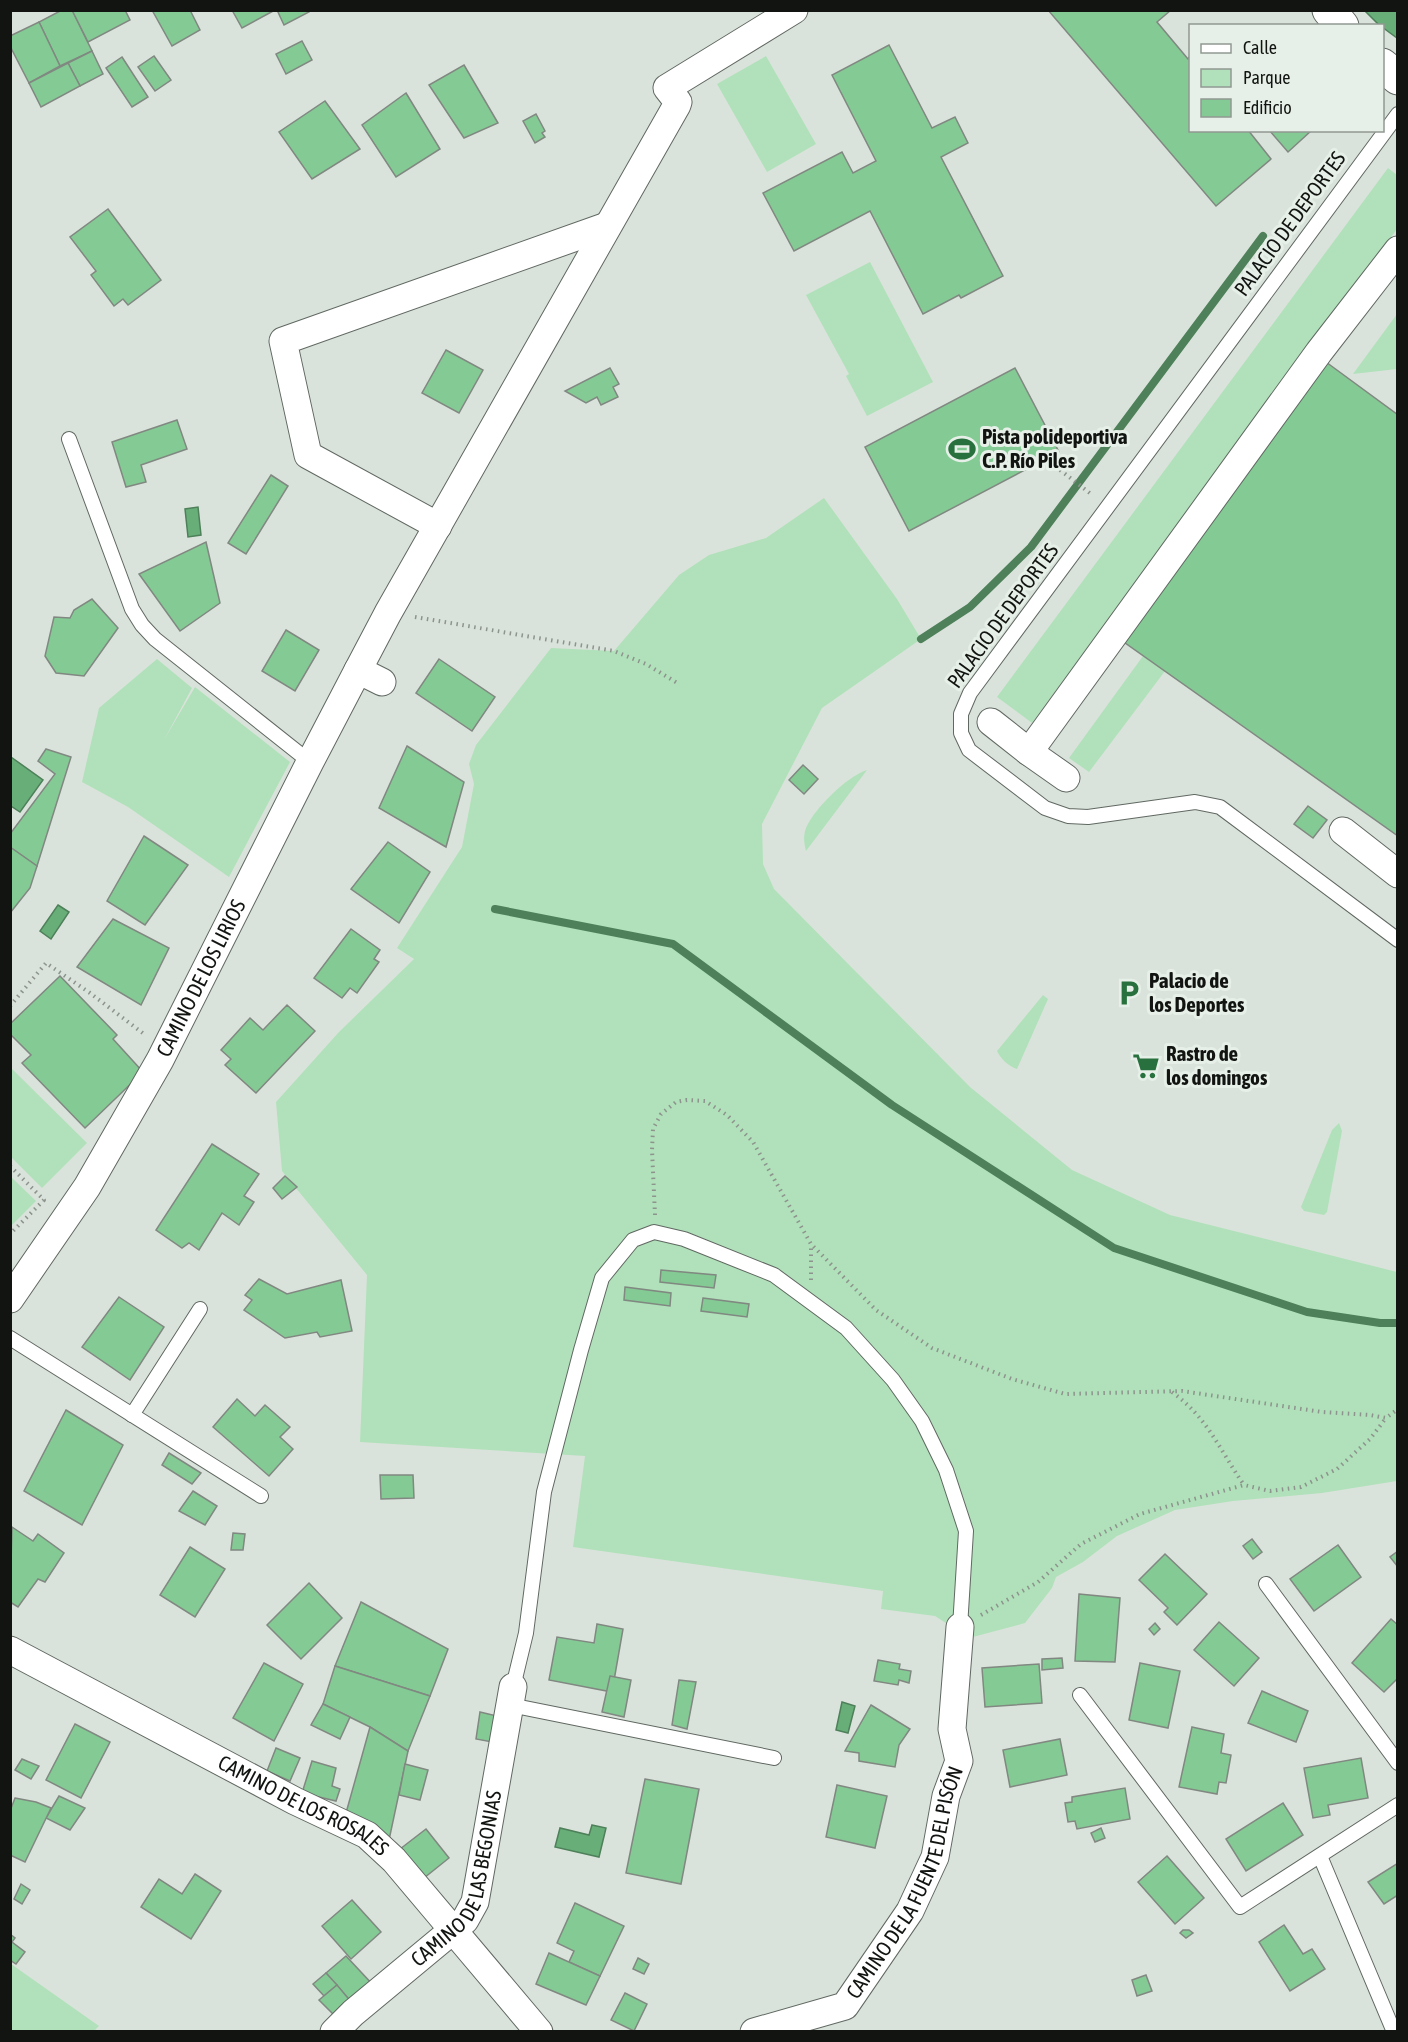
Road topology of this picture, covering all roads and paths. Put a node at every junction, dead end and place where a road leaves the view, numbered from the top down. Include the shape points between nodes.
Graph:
1 (794, 10) edge
2 (1329, 10) edge
3 (1340, 24) edge
4 (1384, 66) edge
5 (1398, 78) edge
6 (1398, 114) edge
7 (607, 226) junction
8 (1398, 250) edge
9 (69, 439) dead end
10 (1060, 470) dead end
11 (1091, 494) dead end
12 (438, 526) junction
13 (388, 613) junction
14 (358, 670) junction
15 (382, 682) dead end
16 (679, 684) dead end
17 (991, 722) dead end
18 (1029, 752) junction
19 (310, 762) junction
20 (1066, 777) dead end
21 (1343, 831) dead end
22 (1398, 874) edge
23 (1398, 940) edge
24 (10, 1006) edge
25 (164, 1051) junction
26 (10, 1166) edge
27 (654, 1232) junction
28 (10, 1234) edge
29 (811, 1244) junction
30 (803, 1296) junction
31 (10, 1299) edge
32 (200, 1309) dead end
33 (10, 1338) edge
34 (1170, 1391) junction
35 (1398, 1409) edge
36 (132, 1415) junction
37 (1386, 1418) junction
38 (1244, 1485) junction
39 (261, 1496) dead end
40 (1266, 1584) dead end
41 (960, 1627) junction
42 (10, 1650) edge
43 (1080, 1695) dead end
44 (511, 1696) junction
45 (774, 1758) dead end
46 (1398, 1763) edge
47 (1398, 1805) edge
48 (1320, 1856) junction
49 (451, 1930) junction
50 (334, 2031) edge
51 (539, 2031) edge
52 (754, 2031) edge
53 (1394, 2031) edge

1 - 7 street, CAMINO DE LOS LIRIOS via 667,88 678,102
2 - 3 main road
4 - 5 main road
6 - 23 lane, PALACIO DE DEPORTES via 970,693 961,714 961,733 969,750 1045,808 1068,816 1088,817 1195,802 1220,807
7 - 12 street, CAMINO DE LOS LIRIOS
7 - 12 street via 283,341 308,455
8 - 18 street via 1319,352
9 - 19 lane via 132,609 142,625
10 - 11 path
12 - 13 street, CAMINO DE LOS LIRIOS
13 - 14 street, CAMINO DE LOS LIRIOS
13 - 16 path via 614,651
14 - 15 street
14 - 19 street, CAMINO DE LOS LIRIOS
17 - 18 street
18 - 20 street
19 - 25 street, CAMINO DE LOS LIRIOS
21 - 22 street
24 - 25 path via 46,963
25 - 31 street, CAMINO DE LOS LIRIOS via 87,1187
26 - 28 path via 44,1200
27 - 29 path via 653,1129 676,1102 705,1101 727,1115 753,1142
27 - 30 lane via 684,1239 774,1275
27 - 44 lane via 633,1240 603,1278 544,1492 526,1633
29 - 30 path via 811,1283
29 - 34 path via 876,1310 932,1348 1012,1379 1065,1394
30 - 41 lane via 846,1328 893,1380 922,1421 946,1470 966,1531
32 - 36 lane
33 - 36 lane
34 - 37 path
34 - 38 path via 1202,1418
35 - 37 path
36 - 39 lane
37 - 38 path via 1370,1439 1337,1469 1301,1487 1270,1491
38 - 41 path via 1140,1514 1081,1544 1038,1582
40 - 46 lane
41 - 52 street, CAMINO DE LA FUENTE DEL PISÓN via 952,1729 959,1761 946,1796 935,1857 910,1911 845,2006
42 - 49 street, CAMINO DE LOS ROSALES via 367,1835 394,1860
43 - 48 lane via 1240,1907
44 - 45 lane
44 - 49 street, CAMINO DE LAS BEGONIAS via 475,1902 465,1920
47 - 48 lane
48 - 53 lane
49 - 50 street, CAMINO DE LAS BEGONIAS
49 - 51 street, CAMINO DE LOS ROSALES

